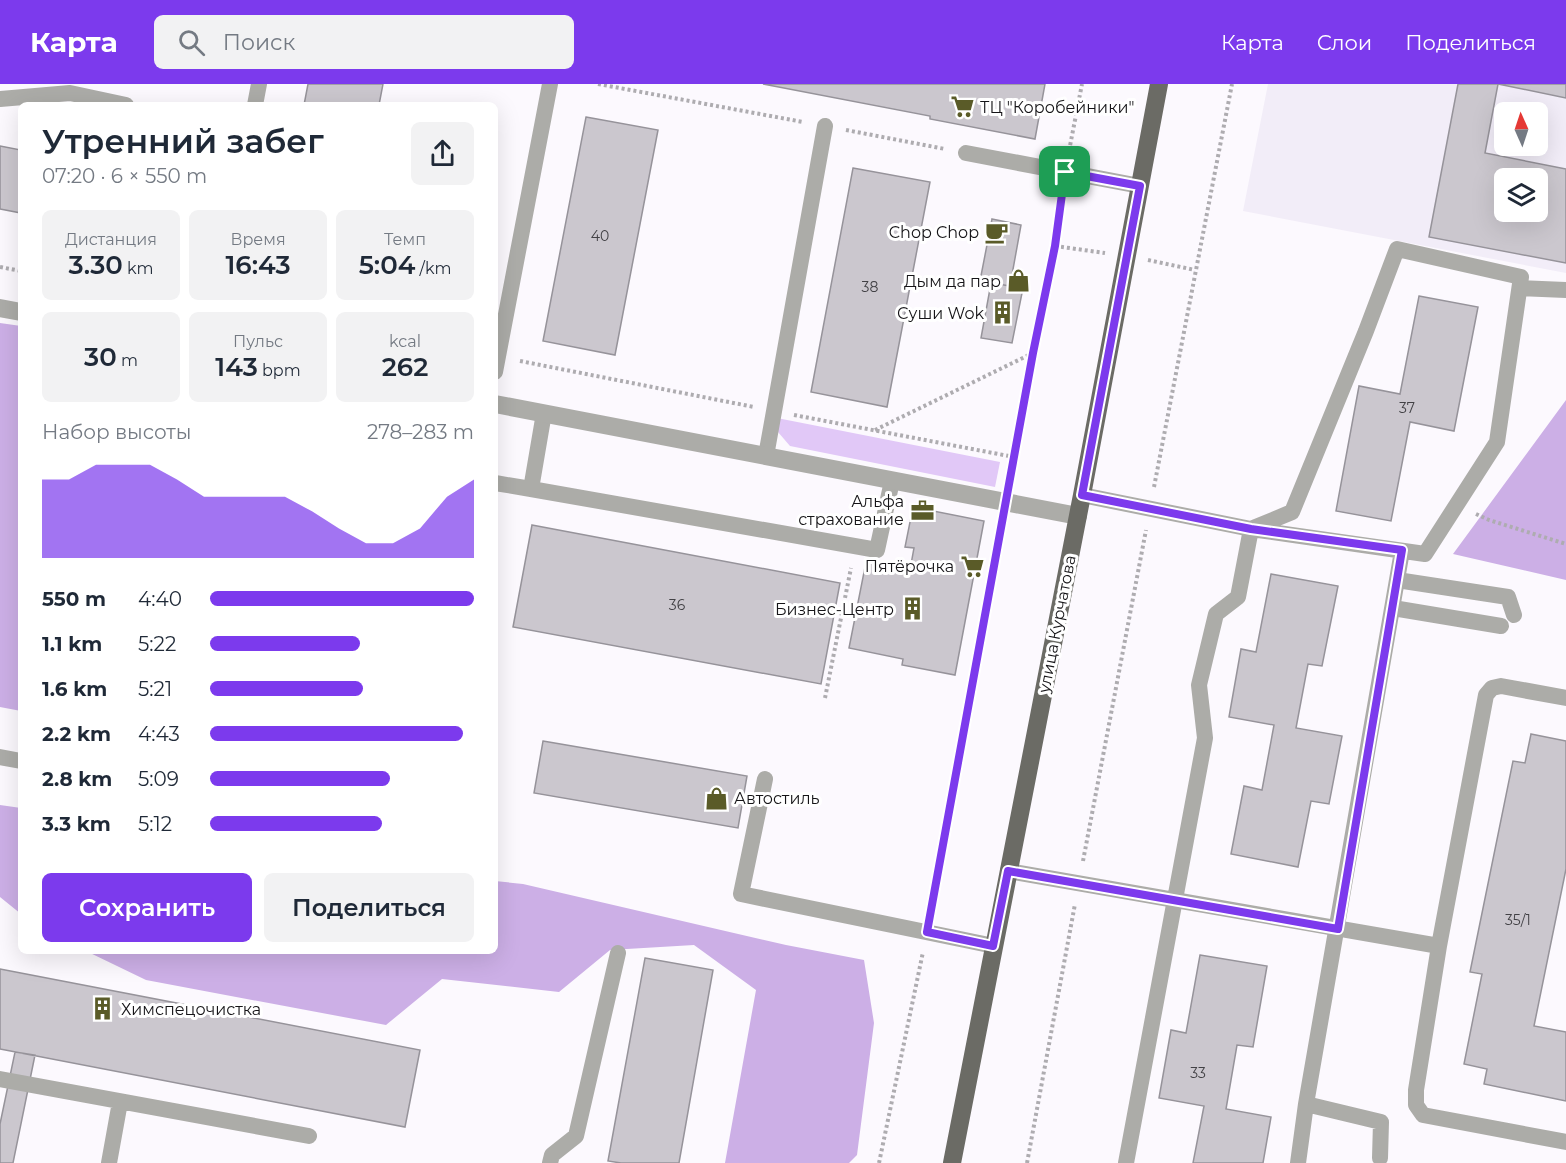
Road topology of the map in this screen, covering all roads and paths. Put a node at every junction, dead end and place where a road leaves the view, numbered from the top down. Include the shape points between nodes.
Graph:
1 (259, 84) edge
2 (550, 84) edge
3 (598, 84) edge
4 (1082, 84) edge
5 (1159, 84) edge
6 (1232, 84) edge
7 (0, 99) edge
8 (112, 102) edge
9 (256, 102) edge
10 (825, 126) junction
11 (966, 153) joint
12 (1065, 172) junction
13 (1140, 186) junction
14 (0, 267) edge
15 (18, 270) edge
16 (1520, 288) junction
17 (1566, 290) edge
18 (0, 308) edge
19 (18, 311) edge
20 (1033, 353) junction
21 (498, 356) edge
22 (498, 405) edge
23 (544, 413) junction
24 (874, 431) dead end
25 (766, 456) junction
26 (892, 480) junction
27 (498, 484) edge
28 (531, 489) junction
29 (1082, 495) junction
30 (1007, 502) junction
31 (1457, 505) junction
32 (1150, 509) junction
33 (1078, 516) junction
34 (1251, 529) junction
35 (1566, 544) edge
36 (855, 546) junction
37 (1402, 550) junction
38 (1397, 580) junction
39 (1393, 608) junction
40 (1514, 615) dead end
41 (1501, 626) dead end
42 (825, 698) dead end
43 (1566, 698) edge
44 (0, 758) edge
45 (18, 761) edge
46 (765, 779) dead end
47 (1008, 871) junction
48 (1078, 883) junction
49 (1175, 900) junction
50 (1338, 929) junction
51 (927, 932) junction
52 (993, 946) junction
53 (1439, 946) junction
54 (618, 952) dead end
55 (0, 1079) edge
56 (120, 1102) junction
57 (1306, 1104) junction
58 (309, 1136) dead end
59 (1566, 1142) edge
60 (1380, 1158) dead end
61 (109, 1163) edge
62 (550, 1163) edge
63 (879, 1163) edge
64 (952, 1163) edge
65 (1027, 1163) edge
66 (1126, 1163) edge
67 (1298, 1163) edge

1 - 9 lane
2 - 21 lane
3 - 10 path
4 - 12 path
5 - 13 main road, улица Курчатова
6 - 32 path
7 - 8 lane via 70,93
10 - 11 path
10 - 25 lane
11 - 12 lane
12 - 13 lane
12 - 20 path via 1055,246
13 - 29 main road, улица Курчатова
14 - 15 path
16 - 17 lane
16 - 31 lane via 1497,442
16 - 34 lane via 1521,277 1397,249 1292,512
18 - 19 street
20 - 24 path
20 - 30 path
22 - 23 street
23 - 25 street
23 - 28 lane
25 - 26 street
26 - 30 street
26 - 36 lane via 877,550
27 - 28 lane
28 - 36 lane
29 - 32 lane
29 - 33 main road, улица Курчатова
30 - 33 street
30 - 51 path
31 - 35 path via 1489,520
31 - 37 lane via 1425,554
32 - 34 lane
32 - 48 path
33 - 47 main road, улица Курчатова
34 - 37 lane
34 - 49 lane via 1238,597 1216,614 1199,685 1205,738
36 - 42 path
37 - 38 lane
38 - 39 lane
38 - 40 lane via 1508,597
39 - 41 lane
39 - 50 lane
43 - 53 lane via 1501,686 1486,695
44 - 45 lane
46 - 51 lane via 741,894
47 - 48 lane
47 - 52 main road, улица Курчатова
48 - 49 lane
48 - 65 path
49 - 50 lane
49 - 66 lane
50 - 53 lane
50 - 57 lane
51 - 52 lane
51 - 63 path
52 - 64 main road, улица Курчатова
53 - 59 lane via 1416,1105 1423,1115
54 - 62 lane via 576,1136 552,1155
55 - 56 lane
56 - 58 lane
56 - 61 lane
57 - 60 lane via 1381,1122
57 - 67 lane

